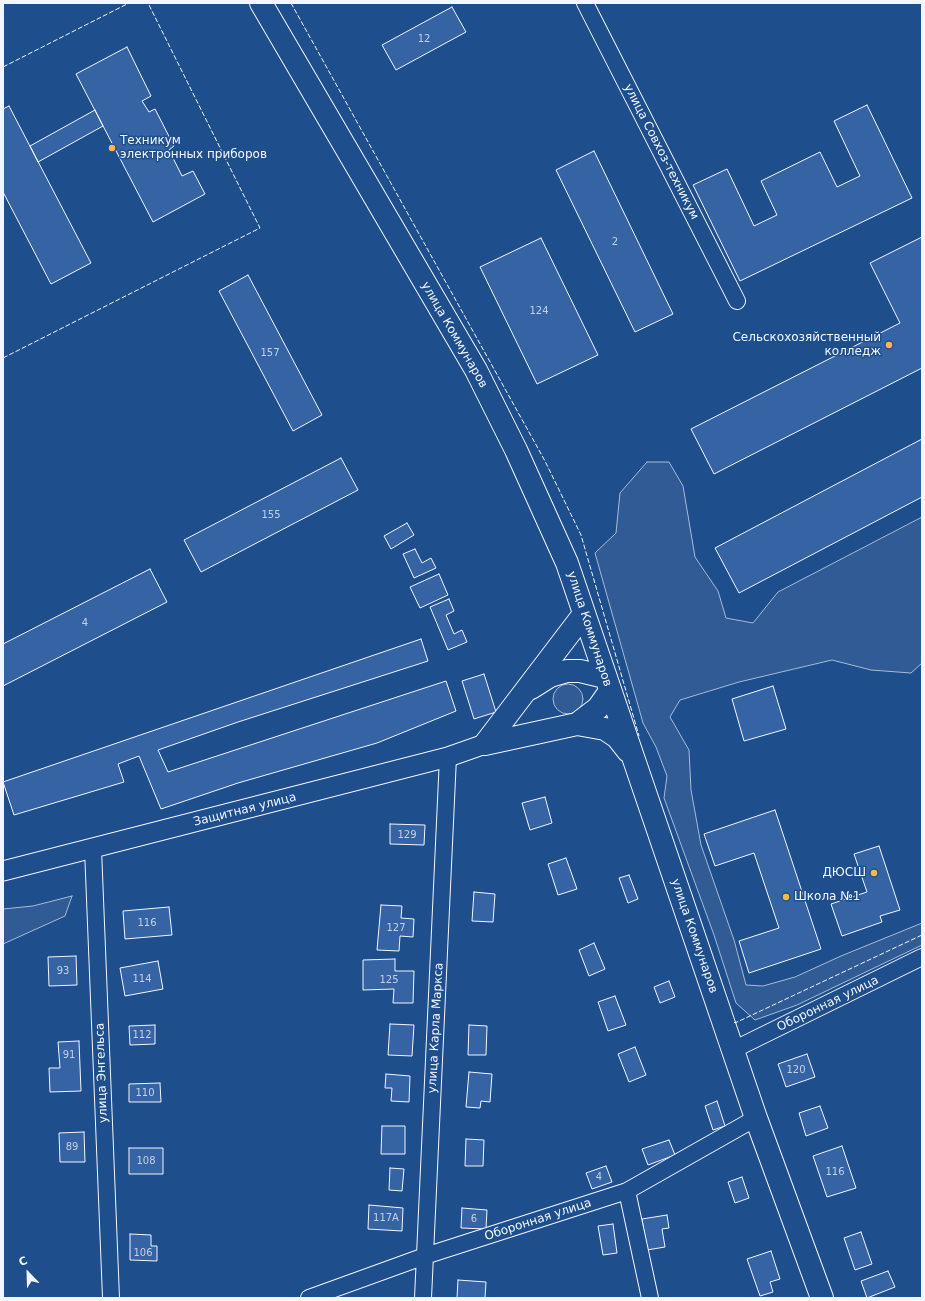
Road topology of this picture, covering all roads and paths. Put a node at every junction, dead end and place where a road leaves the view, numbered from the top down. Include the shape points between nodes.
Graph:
1 (261, 3) edge
2 (585, 3) edge
3 (737, 302) dead end
4 (584, 614) junction
5 (608, 684) junction
6 (523, 694) junction
7 (577, 724) junction
8 (485, 744) junction
9 (448, 757) junction
10 (633, 757) junction
11 (93, 848) junction
12 (3, 871) edge
13 (922, 957) edge
14 (733, 1050) junction
15 (756, 1118) junction
16 (627, 1191) junction
17 (425, 1256) junction
18 (111, 1298) edge
19 (309, 1298) edge
20 (423, 1298) edge
21 (650, 1298) edge
22 (822, 1298) edge

1 - 4 main road, улица Коммунаров via 476,370 568,563
2 - 3 street, улица Совхоз-техникум
4 - 5 main road, улица Коммунаров
4 - 6 main road
5 - 6 main road via 580,671 567,671 550,676
5 - 7 main road via 598,708
5 - 10 main road, улица Коммунаров
6 - 8 main road
7 - 8 main road
7 - 10 main road via 605,729 617,737
8 - 9 street, Защитная улица
9 - 11 street, Защитная улица
9 - 17 street, улица Карла Маркса
10 - 14 main road, улица Коммунаров
11 - 12 street, Защитная улица
11 - 18 street, улица Энгельса
13 - 14 street, Оборонная улица
14 - 15 main road, улица Коммунаров
15 - 16 street, Оборонная улица
15 - 22 main road, улица Коммунаров
16 - 17 street, Оборонная улица
16 - 21 street
17 - 19 street, Оборонная улица
17 - 20 street, улица Карла Маркса

